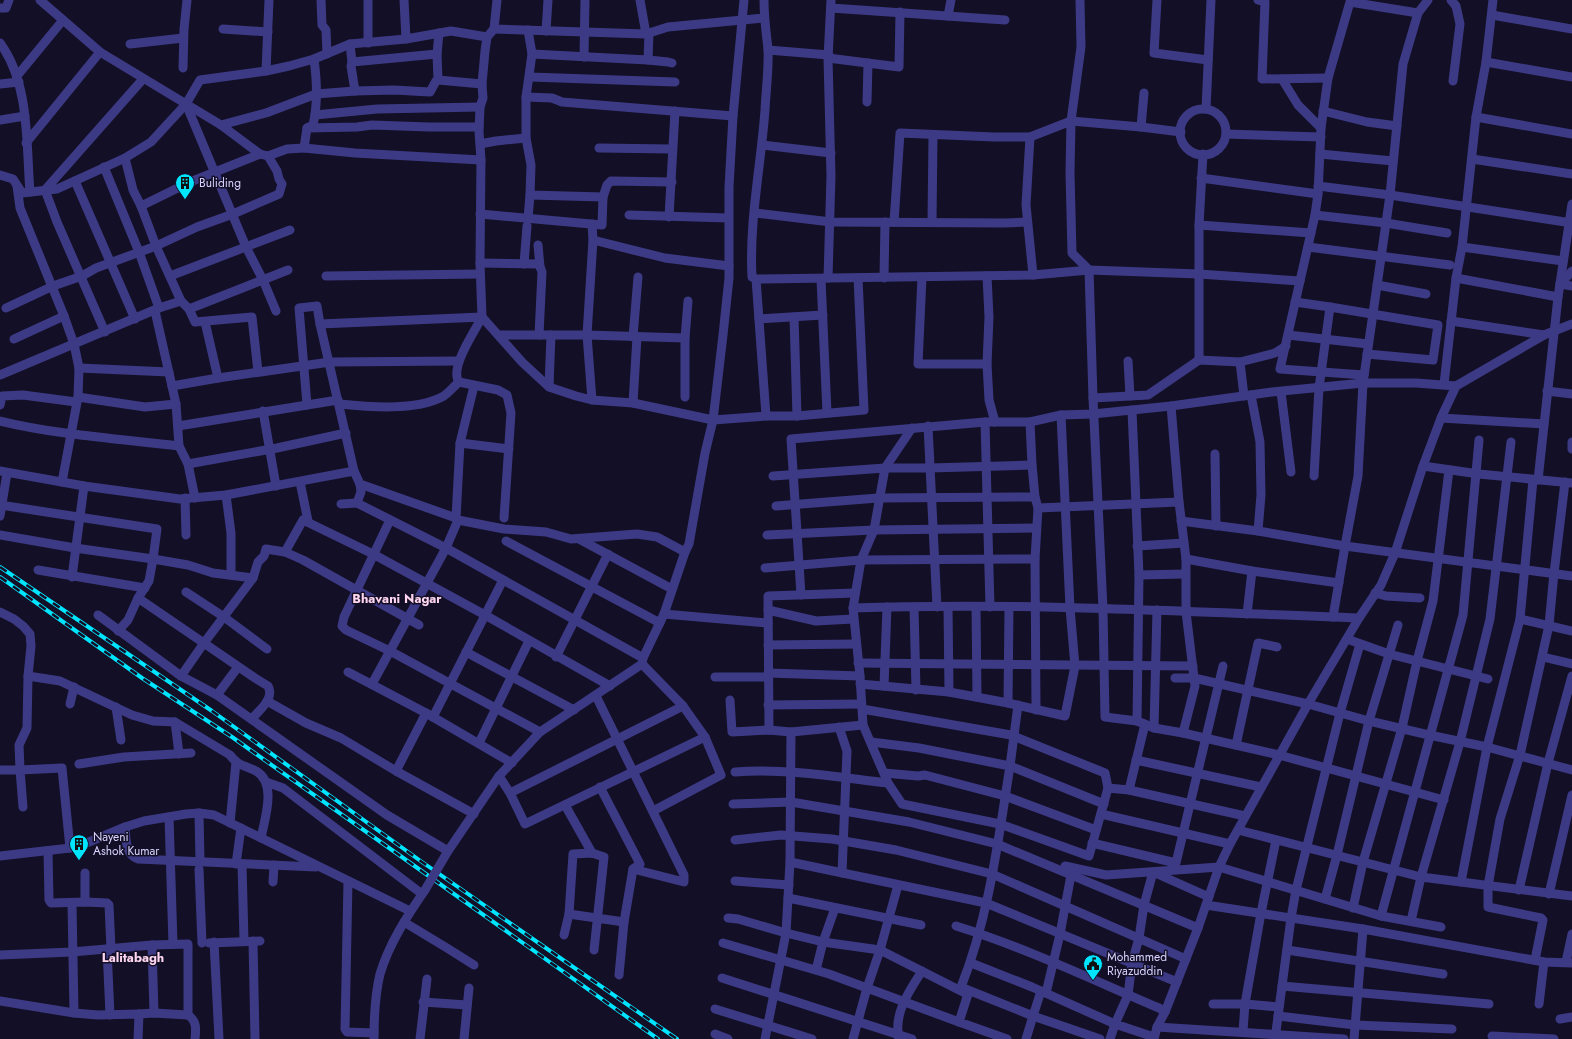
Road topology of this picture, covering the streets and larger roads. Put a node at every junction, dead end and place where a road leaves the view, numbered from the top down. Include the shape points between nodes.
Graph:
1 (10, 0) edge
2 (40, 0) edge
3 (187, 0) edge
4 (269, 0) edge
5 (321, 0) edge
6 (368, 0) edge
7 (404, 0) edge
8 (497, 0) edge
9 (548, 0) edge
10 (585, 0) edge
11 (640, 0) edge
12 (744, 0) edge
13 (764, 0) edge
14 (951, 0) edge
15 (1080, 0) edge
16 (1157, 0) edge
17 (1211, 0) edge
18 (1258, 0) edge
19 (1428, 0) edge
20 (1451, 0) edge
21 (1494, 0) edge
22 (831, 4) edge
23 (0, 8) edge
24 (900, 12) junction
25 (1418, 13) junction
26 (1492, 15) junction
27 (948, 16) junction
28 (764, 18) junction
29 (64, 20) junction
30 (1006, 20) dead end
31 (743, 21) junction
32 (223, 29) dead end
33 (494, 29) junction
34 (1572, 29) edge
35 (528, 30) junction
36 (546, 31) junction
37 (268, 32) junction
38 (584, 32) junction
39 (438, 33) junction
40 (647, 33) junction
41 (487, 37) junction
42 (183, 38) junction
43 (406, 39) junction
44 (0, 43) edge
45 (368, 43) junction
46 (130, 44) dead end
47 (350, 44) junction
48 (768, 50) junction
49 (3, 52) edge
50 (100, 52) junction
51 (327, 54) junction
52 (437, 54) junction
53 (532, 54) junction
54 (584, 57) junction
55 (829, 57) junction
56 (314, 59) junction
57 (648, 60) junction
58 (1208, 60) junction
59 (352, 62) junction
60 (1486, 62) junction
61 (672, 63) dead end
62 (868, 63) junction
63 (183, 68) dead end
64 (266, 71) junction
65 (530, 77) junction
66 (1572, 77) edge
67 (1328, 78) junction
68 (18, 79) junction
69 (143, 79) junction
70 (1282, 79) junction
71 (438, 80) junction
72 (1454, 81) dead end
73 (675, 82) dead end
74 (0, 84) edge
75 (482, 84) junction
76 (356, 91) junction
77 (1144, 93) dead end
78 (316, 94) junction
79 (526, 98) junction
80 (867, 102) dead end
81 (186, 104) junction
82 (480, 107) junction
83 (1206, 109) junction
84 (675, 111) junction
85 (1323, 111) junction
86 (315, 115) junction
87 (25, 116) junction
88 (733, 116) junction
89 (1476, 117) junction
90 (0, 120) edge
91 (1071, 121) junction
92 (221, 125) junction
93 (1141, 126) junction
94 (1397, 126) junction
95 (479, 127) junction
96 (307, 128) junction
97 (1181, 132) junction
98 (1321, 132) junction
99 (933, 134) junction
100 (1226, 134) junction
101 (1572, 134) edge
102 (1030, 136) junction
103 (526, 138) junction
104 (26, 143) junction
105 (480, 144) junction
106 (762, 145) junction
107 (304, 148) junction
108 (599, 148) dead end
109 (672, 149) junction
110 (831, 153) junction
111 (1203, 154) junction
112 (1320, 154) junction
113 (264, 155) junction
114 (125, 158) junction
115 (1472, 159) junction
116 (481, 160) junction
117 (1393, 161) junction
118 (104, 167) junction
119 (215, 172) junction
120 (1572, 174) edge
121 (0, 175) edge
122 (1201, 178) junction
123 (75, 181) junction
124 (672, 182) junction
125 (16, 183) junction
126 (45, 190) junction
127 (1318, 190) junction
128 (30, 192) junction
129 (530, 195) junction
130 (1390, 195) junction
131 (603, 197) junction
132 (1572, 204) edge
133 (141, 206) junction
134 (1466, 207) junction
135 (754, 213) junction
136 (233, 214) junction
137 (480, 214) junction
138 (629, 215) dead end
139 (1315, 215) junction
140 (669, 217) junction
141 (728, 218) junction
142 (528, 222) junction
143 (830, 222) junction
144 (889, 222) junction
145 (932, 222) junction
146 (1027, 222) junction
147 (1386, 223) junction
148 (1571, 223) edge
149 (592, 224) junction
150 (1199, 225) junction
151 (290, 230) dead end
152 (1447, 232) dead end
153 (1311, 234) junction
154 (593, 240) junction
155 (538, 245) dead end
156 (156, 246) junction
157 (246, 247) junction
158 (1308, 247) junction
159 (1462, 247) junction
160 (139, 252) junction
161 (1381, 255) junction
162 (1563, 262) junction
163 (110, 263) junction
164 (480, 263) junction
165 (524, 264) junction
166 (1450, 265) dead end
167 (728, 266) junction
168 (540, 267) junction
169 (288, 270) dead end
170 (1089, 270) junction
171 (1572, 271) edge
172 (480, 274) junction
173 (1199, 274) junction
174 (1033, 275) junction
175 (82, 276) junction
176 (170, 276) junction
177 (326, 276) dead end
178 (987, 276) junction
179 (638, 277) dead end
180 (922, 277) junction
181 (824, 278) junction
182 (858, 278) junction
183 (884, 278) junction
184 (1456, 278) junction
185 (756, 279) junction
186 (263, 280) junction
187 (1300, 281) junction
188 (1560, 284) junction
189 (53, 286) junction
190 (1378, 286) junction
191 (1572, 286) edge
192 (1426, 294) dead end
193 (1558, 297) junction
194 (688, 300) dead end
195 (181, 301) junction
196 (1295, 302) junction
197 (1330, 306) junction
198 (6, 308) dead end
199 (157, 309) junction
200 (189, 309) junction
201 (276, 312) dead end
202 (1372, 314) junction
203 (823, 315) junction
204 (64, 316) junction
205 (482, 317) junction
206 (794, 317) junction
207 (135, 319) junction
208 (759, 319) junction
209 (1451, 321) junction
210 (205, 322) junction
211 (320, 324) junction
212 (1572, 324) edge
213 (1555, 331) junction
214 (105, 332) junction
215 (498, 335) junction
216 (539, 335) junction
217 (550, 335) junction
218 (587, 335) junction
219 (1288, 335) junction
220 (1544, 335) junction
221 (635, 337) junction
222 (685, 338) junction
223 (14, 339) dead end
224 (1324, 339) junction
225 (74, 344) junction
226 (1368, 344) junction
227 (1286, 346) junction
228 (1367, 354) junction
229 (1199, 360) junction
230 (459, 361) junction
231 (1128, 361) dead end
232 (330, 362) junction
233 (1240, 362) junction
234 (987, 364) junction
235 (303, 365) junction
236 (79, 368) junction
237 (169, 372) junction
238 (258, 372) junction
239 (1321, 372) junction
240 (0, 375) edge
241 (218, 378) junction
242 (1364, 379) junction
243 (459, 382) junction
244 (1444, 384) junction
245 (172, 386) junction
246 (474, 386) junction
247 (1456, 386) junction
248 (549, 387) junction
249 (1319, 388) junction
250 (1547, 391) junction
251 (1281, 392) junction
252 (1572, 394) edge
253 (1130, 396) junction
254 (1247, 396) junction
255 (685, 397) dead end
256 (1093, 398) junction
257 (77, 399) junction
258 (592, 400) junction
259 (339, 402) junction
260 (176, 404) junction
261 (633, 404) junction
262 (0, 405) edge
263 (307, 405) junction
264 (1171, 406) junction
265 (1132, 410) junction
266 (263, 411) junction
267 (828, 413) junction
268 (1094, 414) junction
269 (1061, 415) junction
270 (766, 416) junction
271 (797, 416) junction
272 (1441, 418) junction
273 (713, 420) junction
274 (0, 421) edge
275 (985, 422) junction
276 (994, 422) junction
277 (1030, 422) junction
278 (1544, 424) junction
279 (178, 426) junction
280 (928, 426) junction
281 (912, 428) junction
282 (71, 433) junction
283 (346, 433) junction
284 (1479, 440) dead end
285 (1511, 442) dead end
286 (1572, 442) edge
287 (460, 443) junction
288 (179, 446) junction
289 (270, 449) junction
290 (509, 449) junction
291 (1572, 450) edge
292 (1215, 454) dead end
293 (188, 464) junction
294 (1032, 465) junction
295 (985, 466) junction
296 (1423, 466) junction
297 (885, 468) junction
298 (930, 468) junction
299 (1449, 470) junction
300 (354, 471) junction
301 (3, 472) edge
302 (1291, 472) dead end
303 (1476, 473) junction
304 (794, 474) junction
305 (773, 476) dead end
306 (1314, 476) dead end
307 (1507, 477) junction
308 (1535, 480) junction
309 (62, 482) junction
310 (300, 482) junction
311 (1569, 483) edge
312 (360, 484) junction
313 (84, 486) junction
314 (276, 486) junction
315 (226, 495) junction
316 (1035, 497) junction
317 (185, 498) junction
318 (196, 498) junction
319 (878, 498) junction
320 (931, 498) junction
321 (986, 498) junction
322 (1179, 502) junction
323 (356, 503) junction
324 (341, 504) dead end
325 (1136, 504) junction
326 (1, 505) edge
327 (795, 505) junction
328 (776, 506) dead end
329 (1098, 506) junction
330 (1065, 507) junction
331 (1038, 508) junction
332 (0, 516) edge
333 (80, 517) junction
334 (504, 518) dead end
335 (457, 519) junction
336 (390, 520) junction
337 (308, 521) junction
338 (1181, 521) junction
339 (1216, 526) junction
340 (1036, 528) junction
341 (933, 529) junction
342 (987, 529) junction
343 (874, 530) junction
344 (1258, 531) junction
345 (797, 534) junction
346 (0, 535) edge
347 (186, 535) dead end
348 (767, 535) dead end
349 (579, 539) junction
350 (506, 541) dead end
351 (1184, 543) junction
352 (1137, 546) junction
353 (1345, 546) junction
354 (75, 548) junction
355 (446, 548) junction
356 (285, 552) junction
357 (684, 552) junction
358 (1395, 553) junction
359 (373, 554) junction
360 (608, 554) junction
361 (153, 559) junction
362 (1035, 559) junction
363 (1186, 559) junction
364 (1439, 559) junction
365 (861, 560) junction
366 (935, 560) junction
367 (988, 560) junction
368 (1467, 562) junction
369 (799, 565) junction
370 (1496, 566) junction
371 (765, 568) dead end
372 (38, 570) dead end
373 (1525, 570) junction
374 (1252, 571) junction
375 (1554, 573) junction
376 (1185, 574) junction
377 (231, 575) junction
378 (1139, 575) junction
379 (1572, 576) edge
380 (72, 577) junction
381 (253, 578) junction
382 (503, 580) junction
383 (1339, 583) junction
384 (426, 584) junction
385 (591, 586) junction
386 (145, 588) junction
387 (672, 589) junction
388 (356, 590) junction
389 (186, 592) dead end
390 (855, 593) junction
391 (1375, 593) junction
392 (801, 595) junction
393 (138, 598) junction
394 (1420, 598) dead end
395 (887, 607) junction
396 (914, 607) junction
397 (937, 607) junction
398 (948, 607) junction
399 (976, 607) junction
400 (990, 607) junction
401 (1009, 607) junction
402 (852, 608) junction
403 (1036, 608) junction
404 (1070, 608) junction
405 (1103, 609) junction
406 (768, 610) junction
407 (1138, 610) junction
408 (1157, 610) junction
409 (0, 612) edge
410 (1186, 612) junction
411 (1247, 614) junction
412 (98, 615) dead end
413 (484, 615) junction
414 (224, 617) junction
415 (1333, 617) junction
416 (1359, 618) junction
417 (408, 619) junction
418 (575, 619) junction
419 (662, 619) junction
420 (853, 619) junction
421 (1520, 619) junction
422 (768, 623) junction
423 (420, 625) dead end
424 (1398, 625) dead end
425 (1549, 625) junction
426 (118, 631) junction
427 (1572, 631) edge
428 (1347, 639) junction
429 (529, 641) junction
430 (204, 643) junction
431 (856, 644) junction
432 (1360, 644) junction
433 (768, 645) junction
434 (1277, 647) dead end
435 (267, 649) dead end
436 (390, 651) junction
437 (466, 652) junction
438 (1389, 654) junction
439 (556, 657) junction
440 (1543, 658) junction
441 (642, 661) junction
442 (1416, 661) junction
443 (858, 663) junction
444 (885, 663) junction
445 (915, 663) junction
446 (949, 663) junction
447 (977, 664) junction
448 (1008, 664) junction
449 (1036, 664) junction
450 (1572, 664) edge
451 (1156, 665) junction
452 (1075, 666) junction
453 (1103, 666) junction
454 (1137, 666) junction
455 (1193, 666) junction
456 (1223, 666) dead end
457 (238, 667) junction
458 (1448, 668) junction
459 (348, 672) dead end
460 (768, 675) junction
461 (28, 676) junction
462 (181, 676) junction
463 (512, 676) junction
464 (1476, 676) junction
465 (1572, 676) edge
466 (715, 677) dead end
467 (1175, 678) dead end
468 (1194, 678) junction
469 (1488, 679) dead end
470 (860, 680) junction
471 (372, 684) junction
472 (450, 684) junction
473 (1219, 684) junction
474 (610, 686) junction
475 (884, 686) junction
476 (74, 687) junction
477 (1247, 689) junction
478 (916, 690) junction
479 (949, 692) junction
480 (217, 695) junction
481 (596, 696) junction
482 (977, 697) junction
483 (730, 700) dead end
484 (267, 701) junction
485 (1008, 703) junction
486 (70, 704) dead end
487 (1308, 704) junction
488 (768, 705) junction
489 (1018, 705) junction
490 (684, 706) junction
491 (116, 707) junction
492 (862, 707) junction
493 (496, 709) junction
494 (574, 710) junction
495 (1036, 710) junction
496 (1340, 713) junction
497 (430, 715) junction
498 (252, 719) junction
499 (1369, 721) junction
500 (175, 722) junction
501 (1141, 723) junction
502 (863, 725) junction
503 (838, 727) junction
504 (1154, 728) junction
505 (1402, 728) junction
506 (769, 730) junction
507 (540, 732) junction
508 (791, 732) junction
509 (1183, 733) junction
510 (1429, 735) junction
511 (1014, 736) junction
512 (705, 737) junction
513 (617, 738) junction
514 (1206, 739) junction
515 (121, 740) dead end
516 (871, 742) junction
517 (1460, 742) junction
518 (479, 743) junction
519 (1236, 745) junction
520 (1487, 747) junction
521 (191, 753) dead end
522 (179, 754) junction
523 (1279, 755) junction
524 (1520, 755) junction
525 (1136, 760) junction
526 (236, 762) junction
527 (512, 763) junction
528 (1548, 763) junction
529 (80, 764) dead end
530 (1010, 766) junction
531 (1326, 768) junction
532 (0, 770) edge
533 (20, 770) junction
534 (1572, 770) edge
535 (396, 771) junction
536 (633, 771) junction
537 (735, 772) dead end
538 (791, 772) junction
539 (884, 773) junction
540 (1198, 773) junction
541 (499, 776) junction
542 (1355, 776) junction
543 (846, 778) junction
544 (266, 782) junction
545 (888, 783) junction
546 (1385, 784) junction
547 (600, 787) junction
548 (1108, 788) junction
549 (1261, 788) junction
550 (1129, 790) junction
551 (1414, 792) junction
552 (510, 793) junction
553 (1005, 796) junction
554 (1572, 796) edge
555 (1444, 800) junction
556 (791, 802) junction
557 (733, 804) dead end
558 (902, 804) junction
559 (1104, 804) junction
560 (566, 805) junction
561 (1190, 805) junction
562 (22, 807) dead end
563 (653, 811) junction
564 (844, 811) junction
565 (199, 813) junction
566 (474, 814) junction
567 (1101, 814) junction
568 (1245, 816) junction
569 (169, 817) junction
570 (908, 822) junction
571 (230, 823) junction
572 (1000, 824) junction
573 (124, 827) junction
574 (241, 828) junction
575 (1096, 830) junction
576 (1238, 830) junction
577 (1183, 834) junction
578 (790, 836) junction
579 (261, 838) junction
580 (735, 840) dead end
581 (1276, 840) junction
582 (844, 841) junction
583 (1092, 843) junction
584 (997, 844) junction
585 (1230, 844) junction
586 (1306, 847) junction
587 (70, 848) junction
588 (48, 851) junction
589 (448, 851) junction
590 (592, 853) junction
591 (1337, 855) junction
592 (0, 856) edge
593 (170, 861) junction
594 (790, 862) junction
595 (1363, 862) junction
596 (239, 864) junction
597 (274, 865) junction
598 (200, 866) junction
599 (1065, 866) dead end
600 (320, 867) junction
601 (1219, 867) junction
602 (633, 868) junction
603 (1393, 870) junction
604 (1153, 872) junction
605 (842, 873) junction
606 (85, 874) dead end
607 (992, 874) junction
608 (1071, 875) junction
609 (1421, 877) junction
610 (348, 881) junction
611 (273, 882) dead end
612 (735, 882) dead end
613 (1267, 882) junction
614 (1461, 882) junction
615 (789, 885) junction
616 (898, 885) junction
617 (1488, 886) junction
618 (1296, 890) junction
619 (1519, 890) junction
620 (423, 892) junction
621 (1549, 894) junction
622 (1572, 896) edge
623 (788, 898) junction
624 (1325, 899) junction
625 (1208, 901) junction
626 (85, 902) junction
627 (72, 903) junction
628 (986, 903) junction
629 (1144, 905) junction
630 (1066, 906) junction
631 (835, 908) junction
632 (1353, 908) junction
633 (410, 911) junction
634 (1261, 913) junction
635 (568, 914) junction
636 (1381, 916) junction
637 (598, 918) junction
638 (728, 918) dead end
639 (889, 918) junction
640 (1291, 918) junction
641 (1411, 921) junction
642 (404, 922) junction
643 (624, 922) junction
644 (922, 925) dead end
645 (956, 926) dead end
646 (1441, 927) dead end
647 (1198, 928) junction
648 (1363, 929) junction
649 (786, 933) junction
650 (980, 933) junction
651 (1060, 934) junction
652 (1572, 934) edge
653 (564, 935) dead end
654 (1139, 938) junction
655 (252, 941) junction
656 (214, 942) junction
657 (823, 942) junction
658 (173, 944) junction
659 (188, 944) junction
660 (202, 944) junction
661 (723, 944) dead end
662 (152, 945) junction
663 (109, 949) junction
664 (594, 950) dead end
665 (880, 950) junction
666 (1287, 950) junction
667 (72, 952) junction
668 (0, 955) edge
669 (1186, 959) junction
670 (780, 960) junction
671 (1540, 961) junction
672 (1360, 962) junction
673 (971, 963) junction
674 (1132, 963) junction
675 (1569, 963) edge
676 (1054, 964) junction
677 (474, 965) dead end
678 (816, 970) junction
679 (922, 971) junction
680 (1443, 974) dead end
681 (619, 975) dead end
682 (722, 978) dead end
683 (427, 979) dead end
684 (1177, 982) junction
685 (1282, 986) junction
686 (961, 987) junction
687 (469, 988) dead end
688 (867, 988) junction
689 (1044, 992) junction
690 (1358, 993) junction
691 (774, 994) junction
692 (968, 994) junction
693 (1128, 995) junction
694 (0, 1001) edge
695 (423, 1002) junction
696 (905, 1002) junction
697 (1213, 1004) dead end
698 (1245, 1004) junction
699 (1489, 1004) dead end
700 (1539, 1004) dead end
701 (467, 1005) junction
702 (715, 1009) dead end
703 (1278, 1011) junction
704 (1165, 1012) junction
705 (74, 1013) junction
706 (154, 1013) junction
707 (138, 1014) junction
708 (110, 1015) junction
709 (188, 1015) junction
710 (1033, 1016) junction
711 (1572, 1017) edge
712 (1560, 1019) dead end
713 (859, 1022) junction
714 (959, 1022) junction
715 (1116, 1024) junction
716 (768, 1025) junction
717 (1355, 1025) junction
718 (1157, 1027) junction
719 (1452, 1029) dead end
720 (1243, 1031) junction
721 (715, 1034) dead end
722 (374, 1036) edge
723 (1275, 1036) edge
724 (1492, 1036) dead end
725 (899, 1037) edge
726 (1154, 1038) edge
727 (138, 1039) edge
728 (194, 1039) edge
729 (219, 1039) edge
730 (255, 1039) edge
731 (420, 1039) edge
732 (464, 1039) edge
733 (728, 1039) edge
734 (765, 1039) edge
735 (812, 1039) edge
736 (853, 1039) edge
737 (912, 1039) edge
738 (1006, 1039) edge
739 (1026, 1039) edge
740 (1100, 1039) edge
741 (1110, 1039) edge
742 (1344, 1039) edge
743 (1354, 1039) edge
744 (1554, 1039) edge

1 - 23 street via 6,8
2 - 29 street
3 - 42 street
4 - 37 street
5 - 51 street
6 - 45 street
7 - 43 street
8 - 33 street
9 - 36 street
10 - 38 street
11 - 40 street
12 - 31 street
13 - 28 street
14 - 27 street
15 - 91 street via 1081,47
16 - 58 street via 1154,53
17 - 58 street
18 - 70 street via 1265,2 1262,78
19 - 25 street
20 - 72 street via 1456,6 1460,24
21 - 26 street
22 - 24 street
22 - 55 street
24 - 27 street
24 - 62 street via 899,67
25 - 67 street via 1350,2
25 - 94 street via 1403,64
26 - 34 street
26 - 60 street
27 - 30 street
28 - 31 street
28 - 48 street
29 - 50 street
29 - 68 street
31 - 40 street via 668,27
31 - 88 street
32 - 37 street
33 - 35 street
33 - 41 street
35 - 36 street
35 - 53 street
36 - 38 street
37 - 64 street
38 - 40 street
38 - 54 street
39 - 41 street via 451,31
39 - 43 street
39 - 52 street
40 - 57 street
41 - 75 street
42 - 46 street
42 - 63 street
43 - 45 street
44 - 49 street
45 - 47 street
47 - 51 street
47 - 59 street
48 - 55 street
48 - 106 street
49 - 68 street
50 - 69 street
50 - 104 street
51 - 56 street
52 - 59 street
52 - 71 street
53 - 54 street
53 - 65 street
54 - 57 street
55 - 62 street
55 - 110 street
56 - 64 street
56 - 78 street
57 - 61 street
58 - 83 street
59 - 76 street
60 - 66 street
60 - 89 street
62 - 80 street
64 - 81 street via 200,80
65 - 73 street
65 - 79 street
67 - 70 street
67 - 85 street
68 - 74 street
68 - 87 street
69 - 81 street
69 - 126 street
70 - 98 street via 1298,106
71 - 75 street
71 - 76 street via 430,92
75 - 82 street via 483,98
76 - 78 street
77 - 93 street
78 - 86 street
78 - 92 street via 266,113
79 - 84 street via 552,98 562,102
79 - 103 street
81 - 92 street
81 - 114 street via 151,142
81 - 119 street
82 - 86 street via 377,109
82 - 95 street
83 - 97 street via 1198,109 1185,117
83 - 100 street via 1224,120
84 - 88 street
84 - 109 street
85 - 94 street via 1367,122
85 - 98 street
86 - 96 street via 313,126
87 - 90 street
87 - 104 street
88 - 141 street
89 - 101 street
89 - 115 street
91 - 93 street
91 - 102 street
91 - 170 street via 1072,253
92 - 113 street
93 - 97 street
94 - 117 street
95 - 96 street via 372,125
95 - 105 street
96 - 107 street
97 - 111 street via 1185,145 1196,153
98 - 100 street
98 - 112 street
99 - 102 street
99 - 144 street via 900,133
99 - 145 street
100 - 111 street via 1216,151
102 - 146 street
103 - 105 street
103 - 129 street via 531,165
104 - 128 street
105 - 116 street
106 - 110 street
106 - 135 street
107 - 113 street
107 - 116 street
108 - 109 street
109 - 124 street
110 - 143 street
111 - 122 street
112 - 117 street
112 - 127 street
113 - 119 street
113 - 136 street via 276,170 282,184 279,194
114 - 118 street
114 - 133 street via 133,190
115 - 120 street
115 - 134 street
116 - 137 street
117 - 130 street
118 - 123 street
118 - 160 street
119 - 133 street
119 - 136 street
121 - 125 street via 13,179
122 - 127 street
122 - 150 street
123 - 126 street via 57,189
123 - 163 street
124 - 131 street via 611,181
124 - 140 street
125 - 128 street via 22,193
125 - 189 street via 20,208
126 - 128 street
126 - 175 street
127 - 130 street
127 - 139 street
129 - 131 street
129 - 142 street
130 - 134 street
130 - 147 street
131 - 149 street via 602,225
132 - 148 street
133 - 156 street
134 - 148 street
134 - 159 street
135 - 143 street
135 - 185 street via 752,277
136 - 156 street
136 - 157 street
137 - 142 street
137 - 164 street
138 - 140 street
139 - 147 street
139 - 153 street
140 - 141 street
141 - 167 street
142 - 149 street
142 - 165 street
143 - 144 street
143 - 181 street
144 - 145 street
144 - 183 street
145 - 146 street
146 - 174 street
147 - 152 street
147 - 161 street
148 - 162 street
149 - 154 street
150 - 153 street
150 - 173 street
151 - 157 street
153 - 158 street
154 - 167 street via 665,258
154 - 218 street
155 - 168 street
156 - 160 street
156 - 176 street
157 - 176 street
157 - 186 street
158 - 161 street
158 - 187 street
159 - 162 street
159 - 184 street
160 - 163 street
160 - 199 street
161 - 166 street
161 - 190 street
162 - 188 street
163 - 175 street
163 - 207 street
164 - 165 street
164 - 172 street
165 - 168 street via 539,264
167 - 273 street
168 - 216 street via 542,272
169 - 186 street
170 - 173 street
170 - 174 street
170 - 256 street
171 - 188 street
172 - 177 street
172 - 205 street
173 - 187 street
173 - 229 street
174 - 178 street
175 - 189 street
175 - 214 street
176 - 195 street
178 - 180 street
178 - 234 street
179 - 221 street
180 - 183 street
180 - 234 street via 918,364
181 - 182 street
181 - 185 street
181 - 203 street
182 - 183 street
182 - 267 street via 864,410
184 - 193 street
184 - 209 street
185 - 208 street
186 - 200 street
186 - 201 street
187 - 196 street
188 - 191 street
188 - 193 street
189 - 198 street
189 - 204 street
190 - 192 street
190 - 202 street
193 - 213 street
194 - 222 street
195 - 199 street
195 - 200 street
196 - 197 street
196 - 219 street
197 - 202 street
197 - 224 street
199 - 207 street
199 - 237 street
200 - 210 street via 195,322
202 - 226 street
202 - 228 street via 1438,326 1433,360
203 - 206 street
203 - 267 street
204 - 223 street
204 - 225 street
205 - 211 street
205 - 215 street
205 - 230 street
206 - 208 street
206 - 271 street
207 - 214 street
208 - 270 street
209 - 220 street
209 - 244 street
210 - 238 street via 252,317
210 - 241 street
211 - 232 street
211 - 235 street via 317,306 300,308
212 - 213 street
213 - 220 street
213 - 250 street
214 - 225 street
215 - 216 street
215 - 248 street
216 - 217 street
217 - 218 street
217 - 248 street
218 - 221 street
218 - 258 street
219 - 224 street
219 - 227 street
220 - 247 street
221 - 222 street
221 - 261 street
222 - 255 street
224 - 226 street
224 - 239 street
225 - 236 street
225 - 240 street
226 - 228 street
227 - 233 street via 1275,353
227 - 239 street via 1280,369
228 - 242 street
229 - 233 street
229 - 253 street via 1148,395
230 - 232 street
230 - 243 street via 456,375
231 - 253 street
232 - 235 street
232 - 259 street
233 - 254 street
234 - 276 street
235 - 238 street
235 - 263 street
236 - 237 street
236 - 257 street
237 - 245 street
238 - 241 street
239 - 242 street
239 - 249 street
241 - 245 street
242 - 244 street
242 - 249 street
242 - 353 street via 1358,476
243 - 246 street
243 - 259 street via 443,396 423,404 374,408
244 - 247 street
245 - 260 street
246 - 287 street
246 - 290 street via 498,390 507,395 511,413
247 - 272 street
248 - 258 street
249 - 251 street
249 - 306 street
250 - 252 street
250 - 278 street
251 - 254 street
251 - 302 street
253 - 256 street
254 - 264 street
254 - 344 street via 1260,442 1261,495
256 - 268 street
257 - 260 street via 145,407
257 - 262 street via 2,396
257 - 282 street
258 - 261 street
259 - 263 street
259 - 283 street
260 - 279 street
261 - 273 street
263 - 266 street
264 - 265 street
264 - 322 street
265 - 268 street
265 - 325 street
266 - 279 street
266 - 289 street
267 - 271 street
268 - 269 street
268 - 329 street
269 - 277 street
269 - 330 street
270 - 271 street
270 - 273 street
272 - 278 street
272 - 296 street
273 - 357 street via 689,544
274 - 282 street
275 - 276 street
275 - 280 street
275 - 295 street
276 - 277 street
277 - 294 street
278 - 308 street
279 - 288 street
280 - 281 street
280 - 298 street
281 - 297 street
281 - 304 street via 791,439
282 - 288 street
282 - 309 street
283 - 289 street
283 - 300 street
284 - 303 street
285 - 307 street
286 - 291 street
287 - 290 street
287 - 335 street
288 - 293 street
289 - 293 street
289 - 314 street
290 - 334 street
292 - 339 street
293 - 318 street
294 - 295 street
294 - 316 street
295 - 298 street
295 - 321 street
296 - 299 street
296 - 358 street
297 - 298 street
297 - 304 street
297 - 319 street
298 - 320 street
299 - 303 street
299 - 364 street
300 - 310 street
300 - 312 street
301 - 309 street
301 - 326 street
303 - 307 street
303 - 368 street
304 - 305 street
304 - 327 street
307 - 308 street
307 - 370 street
308 - 311 street
308 - 373 street
309 - 313 street
310 - 314 street
310 - 337 street
311 - 375 street
312 - 323 street via 361,492
312 - 335 street
313 - 317 street
313 - 333 street
314 - 315 street
315 - 318 street
315 - 377 street via 231,533
316 - 321 street
316 - 331 street
317 - 318 street
317 - 347 street
319 - 320 street
319 - 327 street
319 - 343 street
320 - 321 street
320 - 341 street
321 - 342 street
322 - 325 street
322 - 338 street
323 - 324 street
323 - 336 street
325 - 329 street
325 - 352 street
326 - 332 street
326 - 333 street
327 - 328 street
327 - 345 street
329 - 330 street
329 - 405 street
330 - 331 street
330 - 404 street
331 - 340 street
333 - 354 street
333 - 361 street via 157,528
335 - 349 street via 506,530 546,532
335 - 355 street
336 - 355 street
336 - 359 street
337 - 356 street via 303,520
337 - 359 street
338 - 339 street
338 - 351 street
339 - 344 street
340 - 342 street
340 - 362 street
341 - 342 street
341 - 343 street
341 - 366 street
342 - 367 street
343 - 345 street
343 - 365 street
344 - 353 street
345 - 348 street
345 - 369 street
346 - 354 street
349 - 357 street via 637,534 657,537
349 - 360 street
350 - 385 street
351 - 352 street
351 - 363 street
352 - 378 street
353 - 358 street
353 - 383 street
354 - 361 street
354 - 380 street
355 - 382 street
355 - 384 street
356 - 381 street via 266,549
356 - 388 street
357 - 387 street
358 - 364 street
358 - 391 street
359 - 384 street
359 - 388 street
360 - 385 street
360 - 387 street
361 - 377 street
361 - 386 street via 149,582
362 - 367 street
362 - 403 street
363 - 374 street
363 - 376 street
364 - 368 street
364 - 442 street via 1433,601
365 - 366 street
365 - 369 street
365 - 390 street
366 - 367 street
366 - 397 street
367 - 400 street
368 - 370 street
368 - 458 street via 1463,615
369 - 371 street
369 - 392 street
370 - 373 street
370 - 464 street via 1490,619
372 - 380 street
373 - 375 street
373 - 421 street
374 - 383 street
374 - 411 street
375 - 379 street
375 - 425 street
376 - 378 street
376 - 410 street
377 - 381 street
378 - 407 street
380 - 386 street
381 - 414 street
382 - 413 street
382 - 418 street
383 - 415 street
384 - 413 street
384 - 417 street
385 - 418 street
385 - 419 street
386 - 393 street
387 - 419 street
388 - 417 street
388 - 436 street via 342,626
389 - 414 street
390 - 392 street
390 - 402 street
391 - 394 street
391 - 416 street
392 - 406 street via 768,596
393 - 426 street via 128,620
393 - 430 street
395 - 396 street
395 - 402 street
395 - 444 street
396 - 397 street
396 - 445 street
397 - 398 street
398 - 399 street
398 - 446 street
399 - 400 street
399 - 447 street
400 - 401 street
401 - 403 street
401 - 448 street
402 - 420 street
403 - 404 street
403 - 449 street
404 - 405 street
404 - 452 street
405 - 407 street
405 - 453 street
406 - 420 street via 816,621
406 - 422 street
407 - 408 street
407 - 454 street
408 - 410 street
408 - 451 street
409 - 461 street via 14,619 30,634
410 - 411 street
410 - 455 street
411 - 415 street
412 - 426 street
413 - 429 street
413 - 437 street
414 - 430 street
414 - 435 street
415 - 416 street
416 - 428 street
417 - 423 street
417 - 436 street
418 - 439 street
418 - 441 street
419 - 422 street
419 - 441 street
420 - 431 street
421 - 425 street
421 - 520 street
422 - 433 street
424 - 438 street
425 - 427 street
425 - 440 street
426 - 462 street
428 - 432 street
428 - 487 street
429 - 439 street
429 - 463 street
430 - 457 street
430 - 462 street
431 - 433 street
431 - 443 street
432 - 438 street
432 - 496 street
433 - 460 street
434 - 477 street via 1258,643
436 - 471 street
436 - 472 street
437 - 463 street
437 - 472 street
438 - 442 street
438 - 499 street
439 - 474 street
440 - 450 street
440 - 524 street
441 - 474 street
441 - 490 street
442 - 458 street
442 - 505 street
443 - 444 street
443 - 470 street
444 - 445 street
444 - 475 street
445 - 446 street
445 - 478 street
446 - 447 street
446 - 479 street
447 - 448 street
447 - 482 street
448 - 449 street
448 - 485 street
449 - 452 street
449 - 495 street
451 - 454 street
451 - 455 street
451 - 504 street
452 - 453 street
452 - 495 street via 1065,716
453 - 454 street
453 - 501 street via 1105,716
454 - 501 street
455 - 468 street
456 - 473 street
457 - 480 street
457 - 484 street via 268,686 270,693
458 - 464 street
458 - 510 street
459 - 471 street
460 - 466 street
460 - 470 street
460 - 488 street
461 - 476 street via 60,681
461 - 533 street via 27,728 19,745
462 - 480 street
463 - 493 street
463 - 494 street
464 - 469 street
464 - 517 street
465 - 528 street
467 - 468 street
468 - 473 street
468 - 509 street via 1195,686
470 - 475 street
470 - 492 street
471 - 497 street
472 - 493 street
472 - 497 street
473 - 477 street
473 - 514 street
474 - 481 street
475 - 478 street
476 - 486 street
476 - 491 street
477 - 487 street
477 - 519 street
478 - 479 street
479 - 482 street
480 - 498 street
481 - 494 street
481 - 513 street
482 - 485 street
483 - 506 street via 732,732
484 - 498 street
484 - 535 street via 306,723 341,738
485 - 489 street
487 - 496 street
487 - 523 street
488 - 492 street
488 - 506 street
489 - 495 street
489 - 511 street
490 - 512 street
490 - 513 street
491 - 500 street via 153,721
491 - 515 street
492 - 502 street
492 - 511 street
493 - 507 street
493 - 518 street
494 - 507 street
496 - 499 street
496 - 531 street
497 - 518 street
497 - 535 street
498 - 589 street via 388,815
499 - 505 street
499 - 542 street
500 - 522 street
500 - 526 street via 230,755
501 - 504 street
501 - 525 street
502 - 503 street
502 - 516 street
503 - 508 street
503 - 543 street via 847,751
504 - 509 street
505 - 510 street
505 - 546 street
506 - 508 street
507 - 527 street
508 - 538 street
509 - 514 street
510 - 517 street
510 - 551 street
511 - 530 street
511 - 548 street via 1105,773
512 - 536 street
512 - 563 street via 721,775
513 - 536 street
513 - 552 street
514 - 519 street
514 - 540 street
516 - 530 street via 919,748
516 - 539 street
517 - 520 street
517 - 555 street
518 - 527 street
519 - 523 street
520 - 524 street
520 - 614 street
521 - 522 street
522 - 529 street via 124,757
523 - 531 street
523 - 549 street
524 - 528 street
524 - 617 street via 1500,819
525 - 540 street
525 - 550 street
526 - 544 street via 258,772
526 - 571 street
527 - 541 street
528 - 534 street
528 - 619 street
530 - 553 street
530 - 559 street
531 - 542 street
531 - 586 street
532 - 533 street
533 - 562 street
533 - 587 street via 62,768
535 - 566 street
536 - 547 street
536 - 563 street
537 - 538 street
538 - 543 street
538 - 556 street
539 - 545 street
539 - 553 street via 925,775
540 - 549 street
540 - 561 street
541 - 552 street
541 - 566 street
542 - 546 street
542 - 591 street
543 - 545 street
543 - 564 street
544 - 579 street via 269,791
544 - 620 street via 283,788
545 - 558 street
546 - 551 street
546 - 595 street
547 - 560 street
547 - 602 street via 640,864
548 - 550 street
548 - 559 street
549 - 568 street
550 - 561 street
551 - 555 street
551 - 603 street
552 - 560 street via 526,824
553 - 572 street
553 - 575 street
554 - 621 street
555 - 609 street
556 - 557 street
556 - 564 street
556 - 578 street
558 - 570 street
558 - 572 street
559 - 567 street
560 - 590 street
561 - 568 street
561 - 577 street
563 - 602 street via 684,875 684,882
564 - 570 street
564 - 582 street
565 - 569 street
565 - 571 street via 214,815
565 - 598 street
566 - 589 street
567 - 575 street
567 - 577 street
568 - 576 street
569 - 573 street
569 - 593 street
570 - 584 street
571 - 574 street
572 - 583 street via 1089,856
572 - 584 street
573 - 587 street
573 - 593 street via 127,846 133,857
574 - 579 street
574 - 596 street
575 - 583 street
576 - 581 street
576 - 585 street
577 - 583 street via 1176,863
577 - 585 street
578 - 580 street
578 - 582 street
578 - 594 street
579 - 600 street
581 - 586 street
581 - 613 street
582 - 605 street
582 - 607 street via 896,850
584 - 607 street
584 - 608 street
585 - 601 street
586 - 591 street
586 - 618 street
587 - 588 street
588 - 592 street
588 - 627 street via 49,900 54,904
589 - 620 street, bridge
590 - 635 street via 573,854
590 - 637 street via 604,857
591 - 595 street
591 - 624 street
593 - 598 street
593 - 658 street
594 - 605 street
594 - 615 street
595 - 603 street
595 - 632 street
596 - 597 street
596 - 598 street
596 - 655 street
597 - 600 street
597 - 611 street
598 - 660 street
599 - 604 street via 1106,875
600 - 610 street
601 - 604 street
601 - 613 street
601 - 625 street
602 - 643 street
603 - 609 street
603 - 636 street
604 - 625 street
604 - 629 street
605 - 616 street
606 - 626 street
607 - 628 street
607 - 630 street
608 - 629 street
608 - 630 street
609 - 614 street
609 - 641 street
610 - 633 street
610 - 722 street via 345,1029 347,1032
612 - 615 street
613 - 618 street
613 - 634 street
614 - 617 street
615 - 623 street
616 - 628 street
616 - 639 street
617 - 619 street
617 - 671 street via 1488,907 1543,920
618 - 624 street
618 - 640 street
619 - 621 street
620 - 633 street
621 - 622 street
623 - 631 street
623 - 649 street
624 - 632 street
625 - 634 street
625 - 647 street
626 - 627 street
626 - 663 street via 104,902 109,906
627 - 667 street
628 - 650 street
628 - 651 street
629 - 647 street
629 - 654 street
630 - 651 street
630 - 654 street
631 - 639 street
631 - 657 street
632 - 636 street
633 - 642 street
634 - 640 street
634 - 698 street
635 - 637 street
635 - 653 street
636 - 641 street
637 - 643 street
637 - 664 street
638 - 649 street
639 - 644 street
639 - 665 street
640 - 648 street
640 - 666 street
641 - 646 street
642 - 677 street
642 - 722 street via 380,974 374,1009
643 - 681 street
645 - 650 street
647 - 669 street
648 - 671 street
648 - 672 street
649 - 657 street
649 - 670 street
650 - 673 street
650 - 676 street
651 - 674 street
651 - 676 street
652 - 675 street
654 - 669 street
654 - 674 street
655 - 656 street
655 - 730 street
656 - 660 street
656 - 729 street
657 - 665 street
657 - 678 street
658 - 659 street
658 - 662 street
659 - 660 street
659 - 709 street
661 - 670 street
662 - 663 street
662 - 706 street
663 - 667 street
663 - 708 street
665 - 679 street
665 - 688 street
666 - 672 street
666 - 685 street
667 - 668 street
667 - 705 street
669 - 684 street
670 - 678 street
670 - 691 street
671 - 675 street
671 - 700 street
672 - 680 street
672 - 690 street
673 - 686 street
673 - 689 street
674 - 684 street
674 - 693 street
676 - 689 street
676 - 693 street
678 - 688 street
679 - 692 street
679 - 696 street
682 - 691 street
683 - 695 street
684 - 704 street
685 - 690 street
685 - 703 street
686 - 692 street
686 - 710 street
687 - 701 street
688 - 696 street
688 - 713 street
689 - 710 street
689 - 715 street
690 - 699 street
690 - 717 street
691 - 713 street
691 - 716 street
692 - 714 street
693 - 704 street
693 - 715 street
694 - 705 street
695 - 701 street
695 - 731 street
696 - 714 street
696 - 725 street via 898,1021
697 - 698 street
698 - 703 street
698 - 720 street
701 - 732 street
702 - 716 street
703 - 717 street
703 - 723 street
704 - 718 street
705 - 708 street
706 - 707 street
706 - 709 street
707 - 708 street
707 - 727 street
709 - 728 street via 195,1022
710 - 739 street
710 - 740 street
711 - 712 street
713 - 725 street
713 - 736 street
714 - 738 street
715 - 726 street
715 - 741 street
716 - 734 street
716 - 735 street
717 - 719 street
717 - 743 street
718 - 720 street
718 - 726 street
720 - 723 street
721 - 733 street
723 - 742 street
724 - 744 street
725 - 737 street

